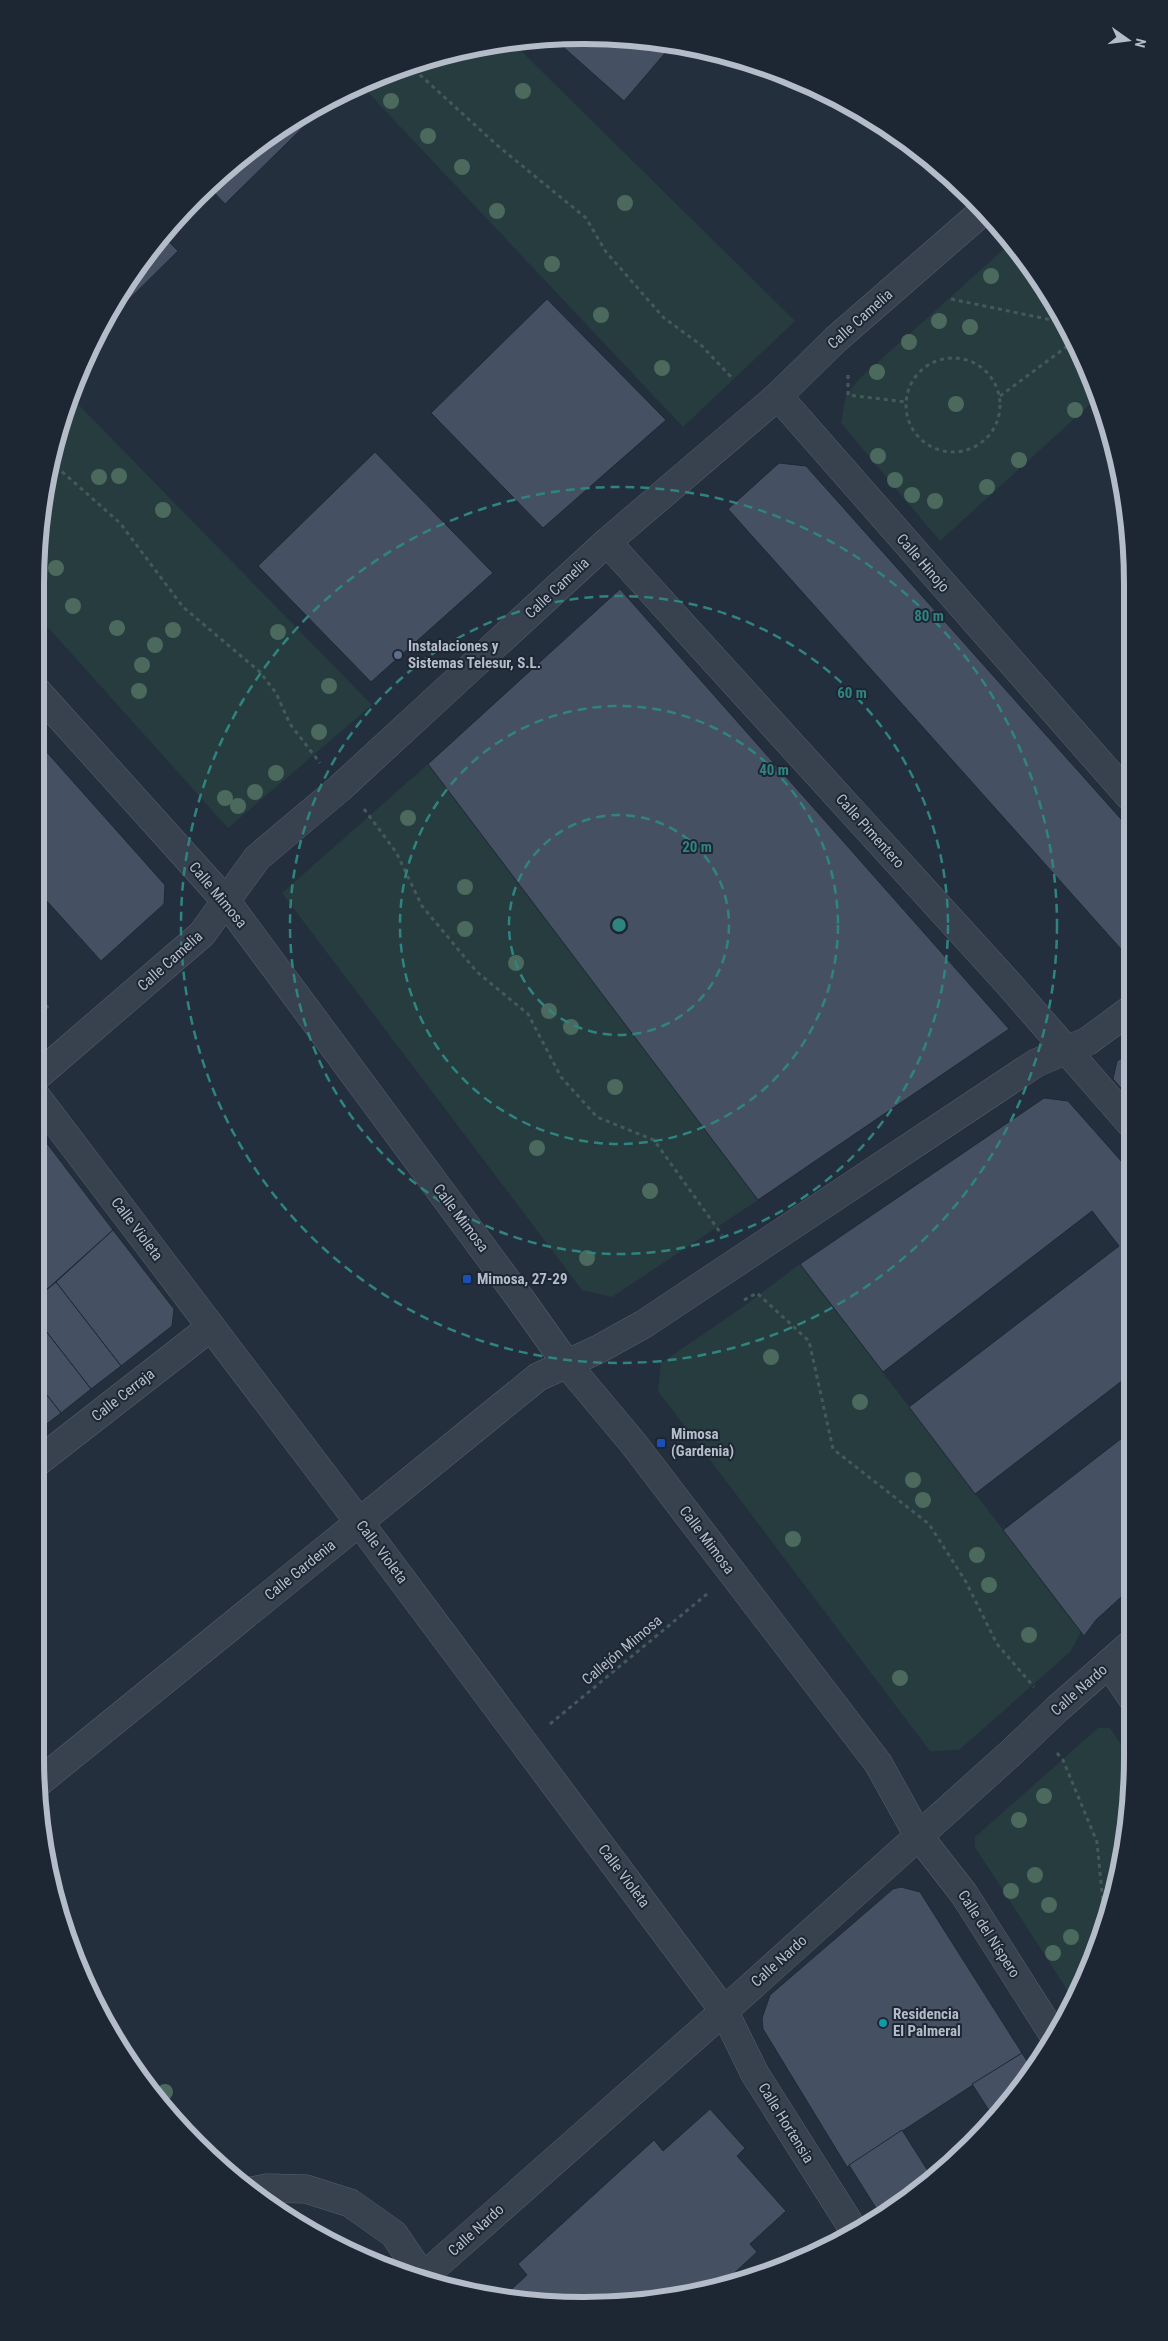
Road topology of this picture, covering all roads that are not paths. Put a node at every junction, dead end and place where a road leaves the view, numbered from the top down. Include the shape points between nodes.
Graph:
1 (978, 215) edge
2 (778, 396) junction
3 (607, 542) junction
4 (44, 699) edge
5 (1124, 790) edge
6 (226, 901) junction
7 (1124, 1014) edge
8 (1068, 1050) junction
9 (44, 1070) edge
10 (44, 1107) edge
11 (1124, 1116) edge
12 (211, 1326) junction
13 (566, 1363) junction
14 (44, 1457) edge
15 (360, 1522) junction
16 (1124, 1650) edge
17 (1109, 1664) junction
18 (1124, 1686) edge
19 (45, 1778) edge
20 (918, 1835) junction
21 (724, 2011) junction
22 (1050, 2030) edge
23 (260, 2189) edge
24 (851, 2227) edge
25 (420, 2272) edge
26 (428, 2274) edge

1 - 2 street, Calle Camelia via 835,340
2 - 3 street, Calle Camelia
2 - 5 street, Calle Hinojo
3 - 6 street, Calle Camelia via 340,788 257,858
3 - 8 street, Calle Pimentero
4 - 6 street, Calle Mimosa
6 - 9 street, Calle Camelia via 202,934
6 - 13 street, Calle Mimosa
7 - 8 street, Calle Gardenia via 1088,1041
8 - 11 street, Calle Pimentero
8 - 13 street, Calle Gardenia via 1036,1063 644,1324 599,1350
10 - 12 street, Calle Violeta
12 - 14 street, Calle Cerraja
12 - 15 street, Calle Violeta
13 - 15 street, Calle Gardenia via 538,1377
13 - 20 street, Calle Mimosa via 633,1443 878,1763
15 - 19 street, Calle Gardenia
15 - 21 street, Calle Violeta
16 - 17 street, Calle Nardo
17 - 18 street
17 - 20 street, Calle Nardo
20 - 21 street, Calle Nardo
20 - 22 street, Calle del Níspero via 964,1894
21 - 24 street, Calle Hortensia via 755,2074
21 - 26 street, Calle Nardo
23 - 25 street via 306,2189 350,2203 394,2234

